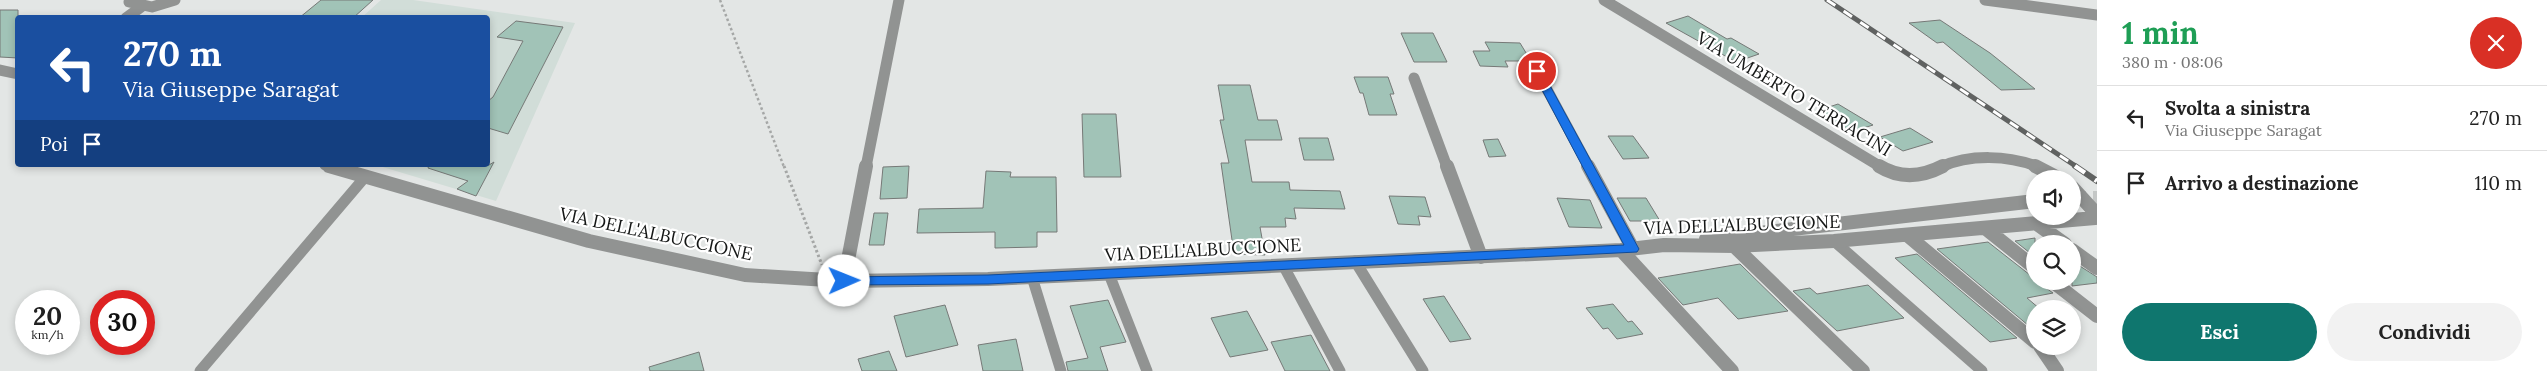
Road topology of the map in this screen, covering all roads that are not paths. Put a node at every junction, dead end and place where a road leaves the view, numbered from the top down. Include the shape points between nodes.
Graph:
1 (133, 0) edge
2 (174, 0) edge
3 (899, 0) edge
4 (1604, 0) edge
5 (1985, 0) edge
6 (142, 7) junction
7 (130, 15) edge
8 (2097, 15) edge
9 (0, 70) edge
10 (1537, 71) dead end
11 (15, 73) edge
12 (1414, 78) dead end
13 (332, 167) edge
14 (2041, 170) edge
15 (365, 177) junction
16 (2081, 197) edge
17 (2026, 203) edge
18 (2096, 218) edge
19 (2081, 220) edge
20 (2026, 225) edge
21 (2038, 225) edge
22 (1985, 228) junction
23 (2052, 235) edge
24 (1907, 236) junction
25 (1834, 241) junction
26 (1664, 245) junction
27 (1734, 246) junction
28 (1627, 250) junction
29 (2081, 256) edge
30 (1481, 257) junction
31 (1356, 261) junction
32 (2026, 261) edge
33 (1283, 265) junction
34 (2097, 268) edge
35 (1109, 274) junction
36 (1032, 277) junction
37 (844, 281) junction
38 (2064, 290) edge
39 (2097, 316) edge
40 (2026, 335) edge
41 (2048, 355) edge
42 (200, 371) edge
43 (1061, 371) edge
44 (1147, 371) edge
45 (1340, 371) edge
46 (1423, 371) edge
47 (1732, 371) edge
48 (1863, 371) edge
49 (1982, 371) edge
50 (2057, 371) edge

1 - 6 street via 129,2
2 - 6 street via 168,5
3 - 37 street
4 - 14 street, VIA UMBERTO TERRACINI via 1889,172 1910,176 1928,174 1947,165 1992,157 2022,161
5 - 8 street
6 - 7 street
9 - 11 street
10 - 28 street
12 - 30 street
13 - 15 street, VIA DELL'ALBUCCIONE
15 - 37 street, VIA DELL'ALBUCCIONE via 589,241 672,260 745,275
15 - 42 lane
16 - 18 street
17 - 26 street
18 - 19 street, VIA DELL'ALBUCCIONE
20 - 22 street, VIA DELL'ALBUCCIONE
21 - 23 street
22 - 24 street, VIA DELL'ALBUCCIONE
22 - 32 street
24 - 25 street, VIA DELL'ALBUCCIONE
24 - 40 street
25 - 27 street, VIA DELL'ALBUCCIONE
25 - 49 lane
26 - 27 street, VIA DELL'ALBUCCIONE
26 - 28 street, VIA DELL'ALBUCCIONE
27 - 48 street
28 - 30 street, VIA DELL'ALBUCCIONE
28 - 47 street
29 - 34 street
30 - 31 street, VIA DELL'ALBUCCIONE
31 - 33 street, VIA DELL'ALBUCCIONE
31 - 46 lane
33 - 35 street, VIA DELL'ALBUCCIONE
33 - 45 lane
35 - 36 street, VIA DELL'ALBUCCIONE
35 - 44 lane
36 - 37 street, VIA DELL'ALBUCCIONE
36 - 43 lane
38 - 39 street
41 - 50 street

